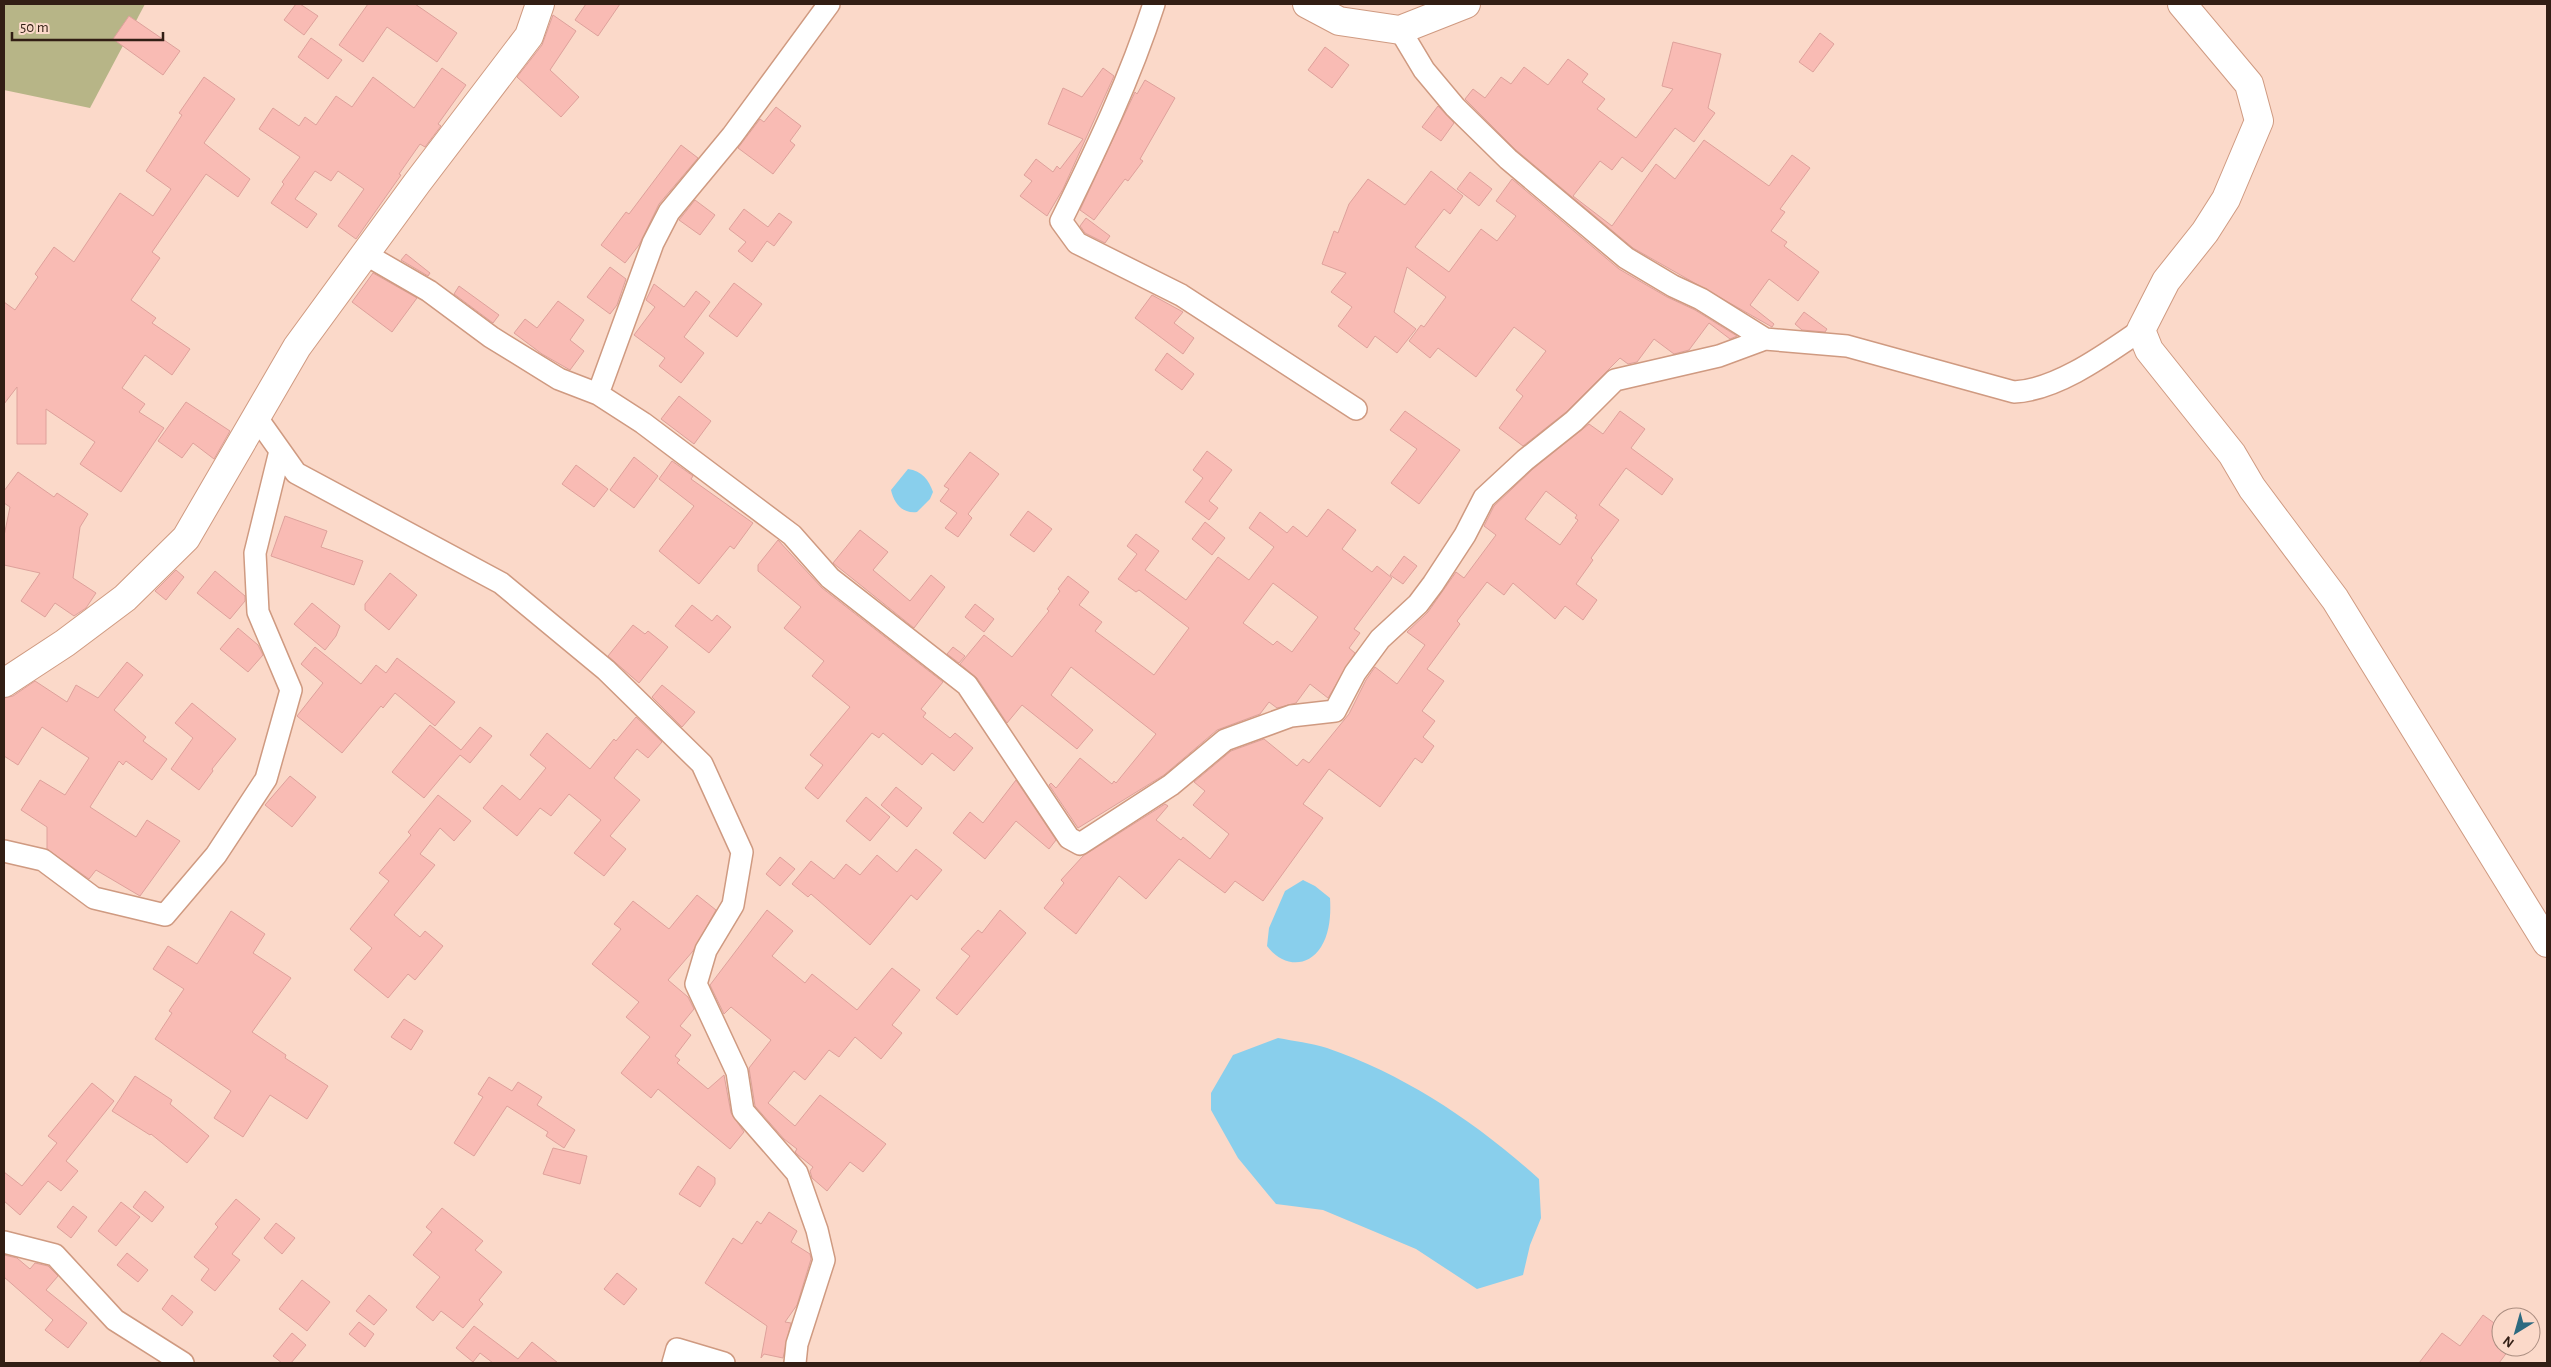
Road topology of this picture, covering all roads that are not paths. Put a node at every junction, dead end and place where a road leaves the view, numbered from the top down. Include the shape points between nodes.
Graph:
1 (540, 4) edge
2 (829, 4) edge
3 (1154, 4) edge
4 (1308, 4) edge
5 (1466, 4) edge
6 (2182, 4) edge
7 (1400, 30) junction
8 (365, 254) junction
9 (2141, 330) junction
10 (1764, 339) junction
11 (598, 394) junction
12 (1356, 409) dead end
13 (256, 418) junction
14 (280, 451) junction
15 (4, 684) edge
16 (4, 851) edge
17 (2547, 944) edge
18 (4, 1242) edge
19 (183, 1363) edge
20 (673, 1363) edge
21 (724, 1363) edge
22 (795, 1363) edge

1 - 8 street via 529,36
2 - 11 street via 732,136 669,212 653,243
3 - 12 street via 1132,68 1061,220 1077,243 1181,295
4 - 7 street via 1339,21
5 - 7 street
6 - 9 street via 2249,84 2259,121 2226,199 2205,232 2166,281
7 - 10 street via 1424,70 1455,107 1551,196 1626,258
8 - 11 street via 429,291 491,337 559,379
8 - 13 street via 297,347
9 - 10 street via 2064,377 2032,391 2014,392 1847,346
9 - 17 street via 2149,350 2232,454 2252,488 2335,599
10 - 11 street via 1719,356 1615,380 1574,421 1484,498 1465,535 1433,584 1418,604 1380,639 1355,673 1335,711 1291,716 1225,740 1170,784 1080,844 1069,838 967,685 830,578 792,535 643,423
13 - 14 street
13 - 15 street via 186,538 125,598
14 - 16 street via 255,553 258,612 292,690 266,779 216,856 165,915 94,898 43,860
14 - 22 street via 296,473 501,583 606,670 702,764 742,852 733,905 706,950 696,984 737,1072 743,1111 796,1173 818,1230 824,1260 797,1344
18 - 19 street via 55,1255 115,1320
20 - 21 street via 677,1349

